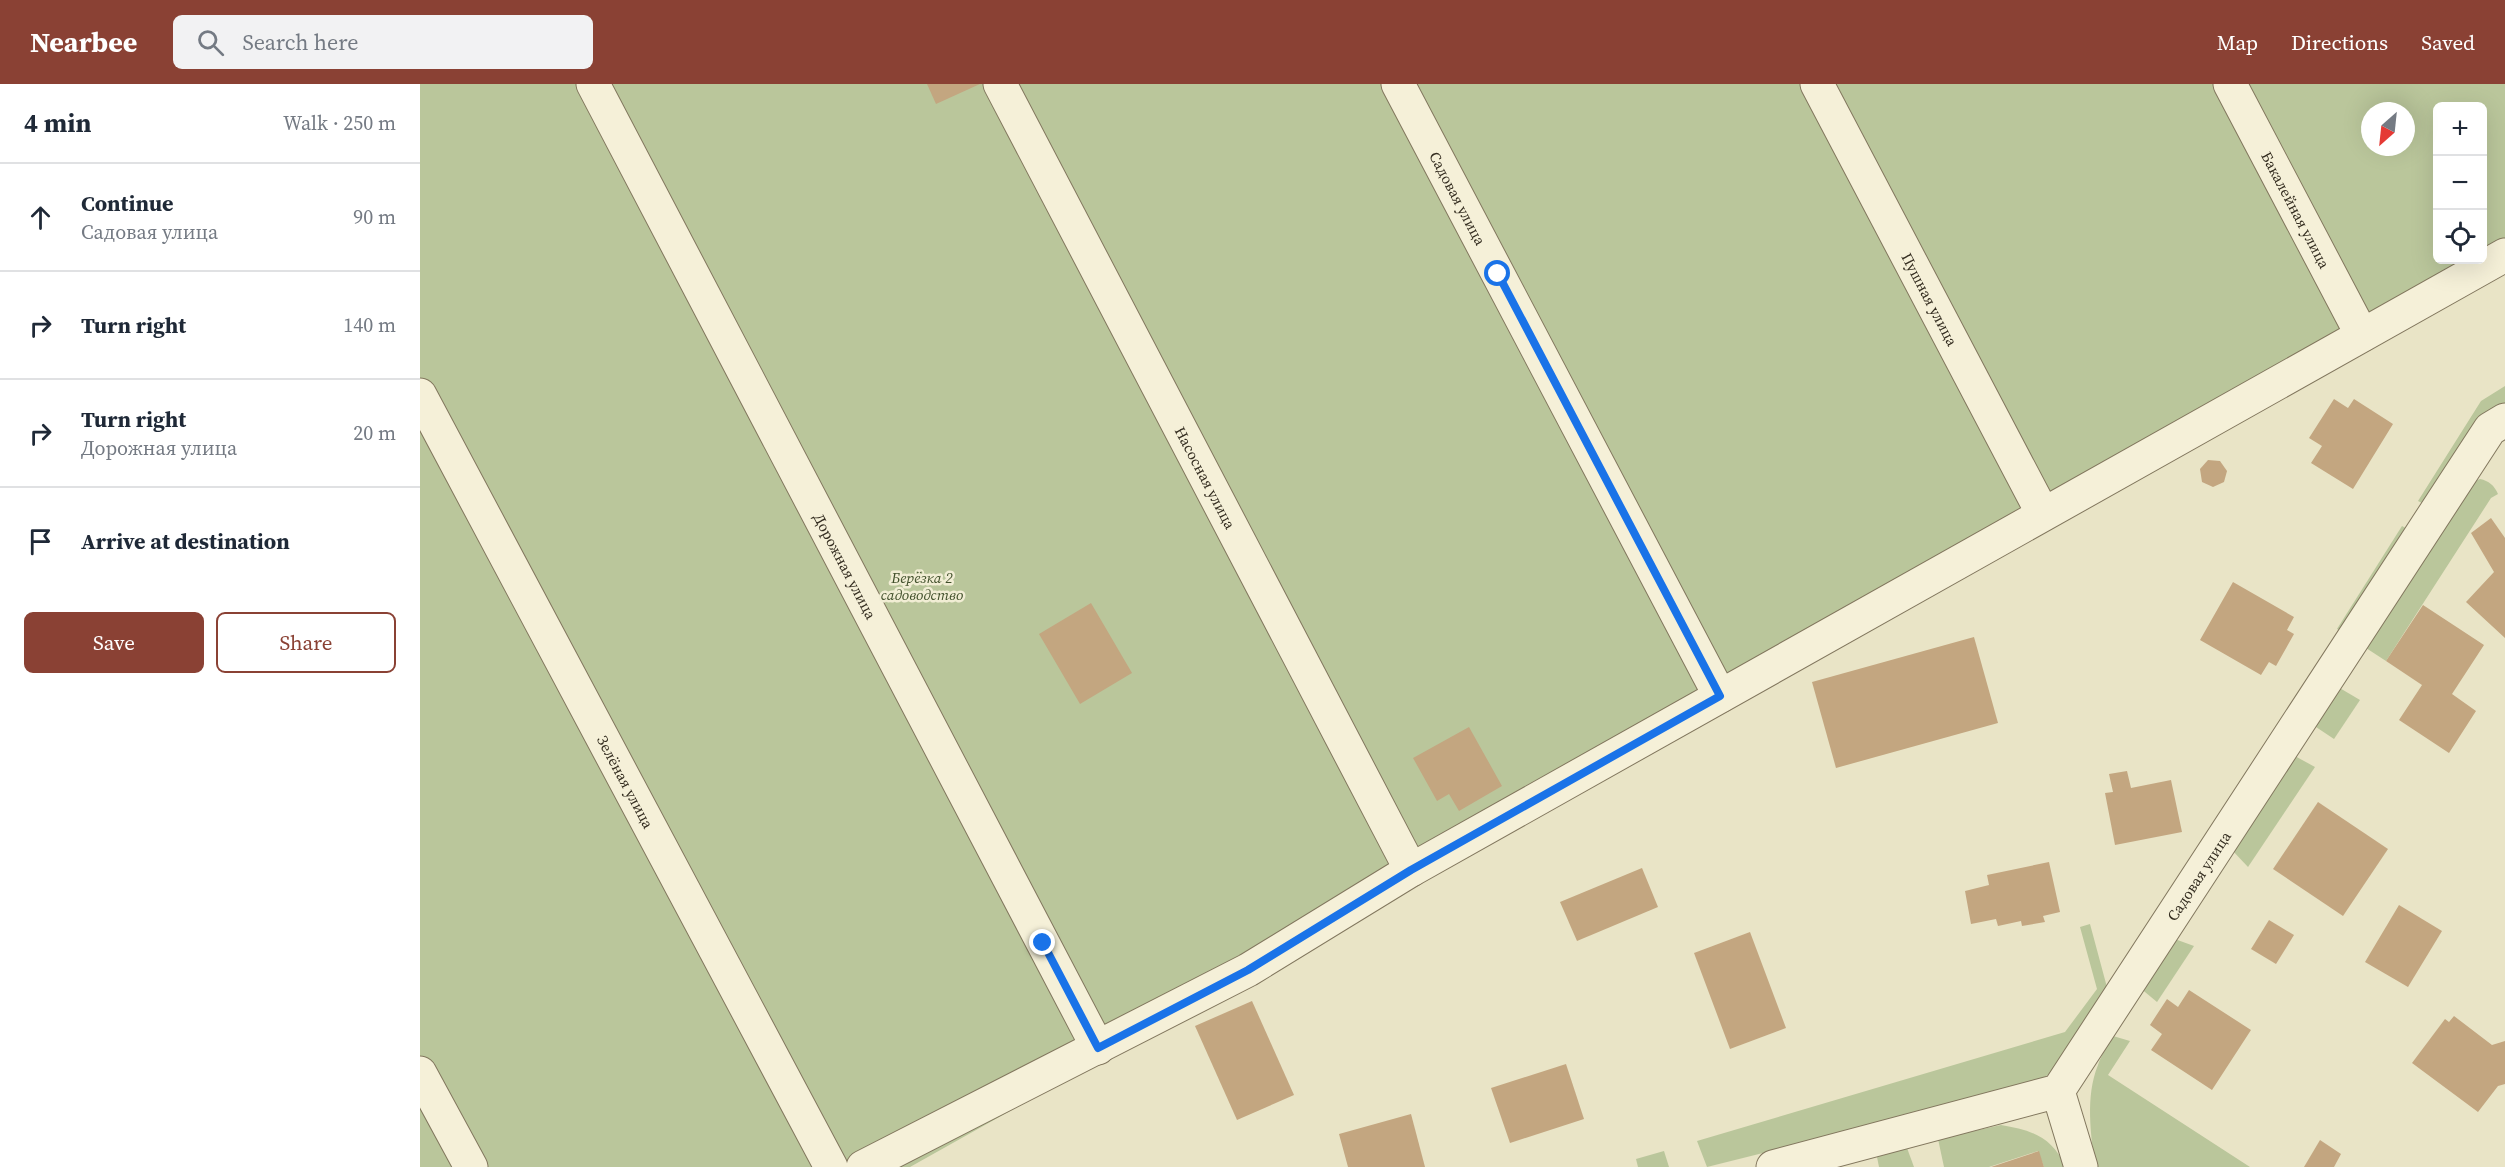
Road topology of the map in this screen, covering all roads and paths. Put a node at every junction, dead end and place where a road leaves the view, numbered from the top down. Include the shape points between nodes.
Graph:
1 (593, 84) edge
2 (1000, 84) edge
3 (1398, 84) edge
4 (1817, 84) edge
5 (2230, 84) edge
6 (2505, 255) edge
7 (2362, 335) junction
8 (420, 395) edge
9 (2505, 420) edge
10 (2043, 514) junction
11 (1720, 696) junction
12 (1411, 870) junction
13 (1098, 1048) junction
14 (420, 1073) edge
15 (2058, 1091) junction
16 (471, 1167) edge
17 (831, 1167) edge
18 (863, 1167) edge
19 (1773, 1167) edge
20 (2081, 1167) edge

1 - 13 street, Дорожная улица
2 - 12 street, Насосная улица
3 - 11 street, Садовая улица
4 - 10 street, Пушная улица
5 - 7 street, Бакалейная улица
6 - 7 street
7 - 10 street
8 - 17 street, Зелёная улица
9 - 15 street, Садовая улица via 2490,429
10 - 11 street
11 - 12 street
12 - 13 street via 1248,970
13 - 18 street
14 - 16 street
15 - 19 street
15 - 20 street

